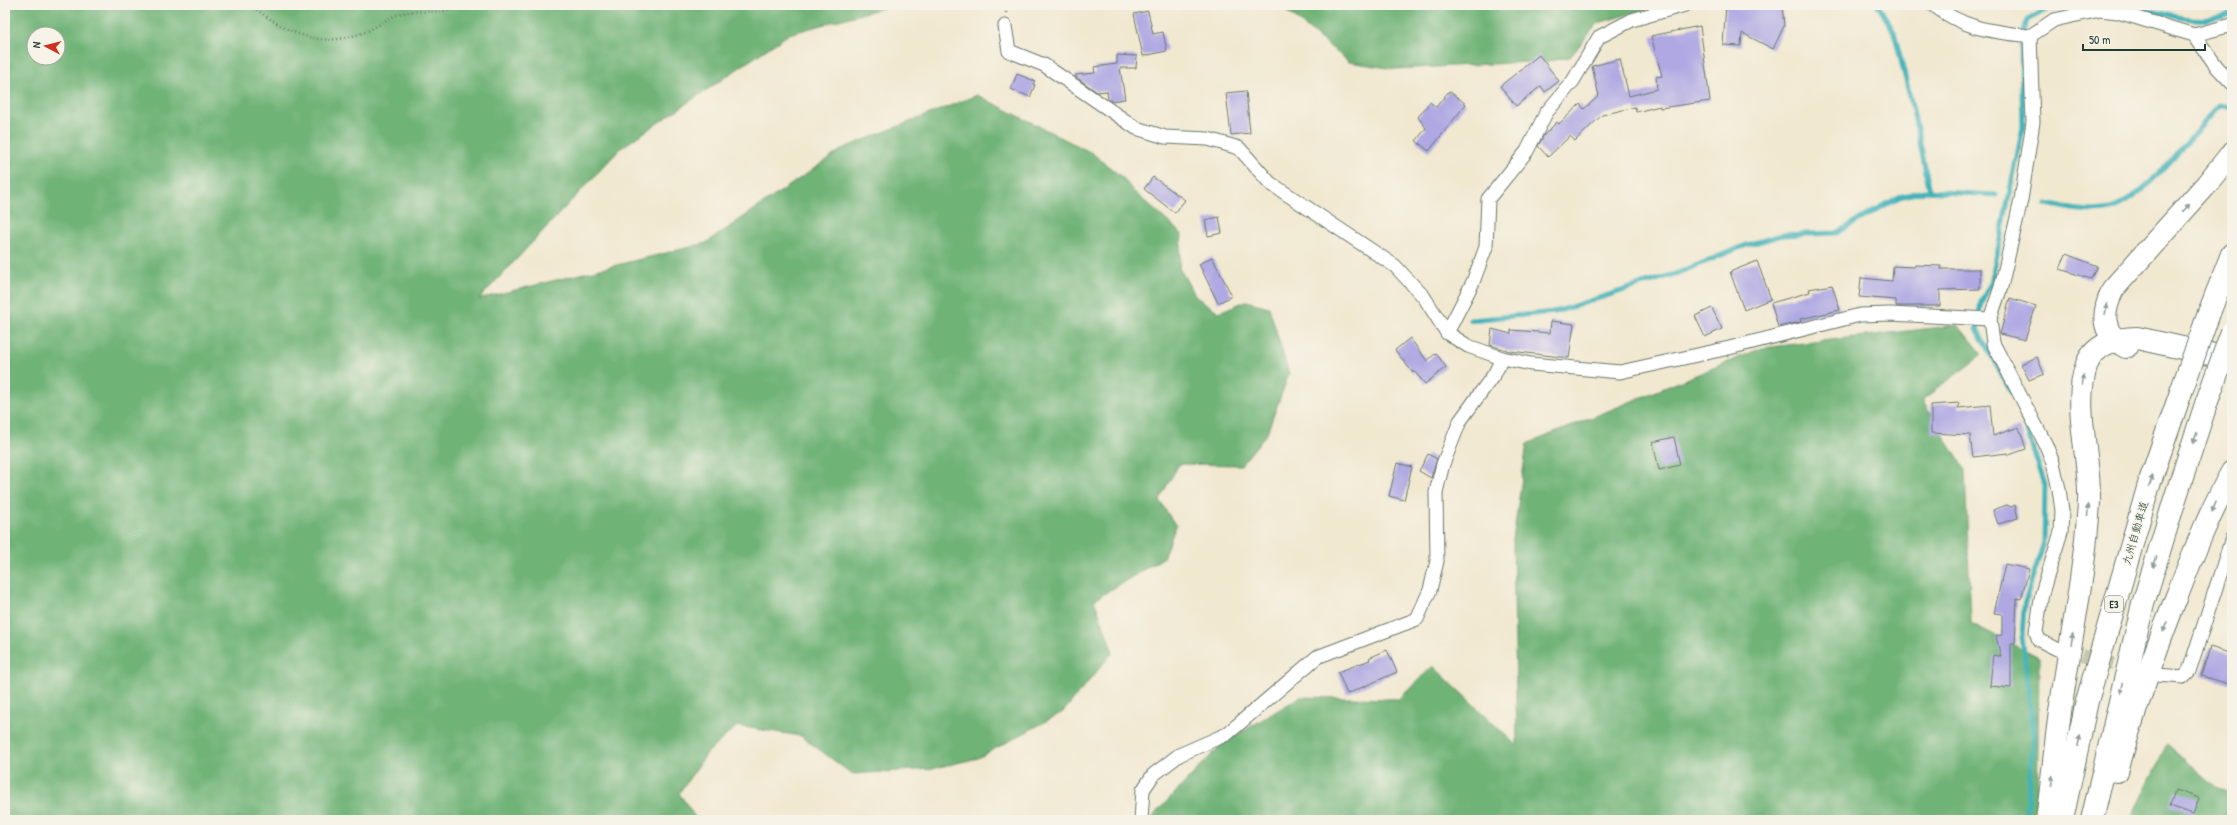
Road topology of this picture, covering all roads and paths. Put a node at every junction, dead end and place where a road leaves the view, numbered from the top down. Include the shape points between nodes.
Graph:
1 (250, 5) edge
2 (462, 5) edge
3 (1685, 5) edge
4 (1933, 5) edge
5 (2232, 25) edge
6 (1005, 26) dead end
7 (2194, 35) junction
8 (2030, 36) junction
9 (2232, 83) edge
10 (2232, 153) edge
11 (2232, 254) edge
12 (1987, 318) junction
13 (2232, 332) edge
14 (1447, 333) junction
15 (2115, 340) junction
16 (1502, 358) junction
17 (2232, 360) edge
18 (2232, 374) edge
19 (2232, 472) edge
20 (2232, 538) edge
21 (2057, 649) tunnel mouth
22 (2157, 675) dead end
23 (1141, 820) edge
24 (2047, 820) edge
25 (2062, 820) edge
26 (2092, 820) edge
27 (2105, 820) edge

1 - 2 path via 282,28 301,36 331,40 362,33 401,13 438,13
3 - 14 street via 1632,20 1599,37 1573,81 1546,113 1527,151 1488,199 1486,247 1473,282
4 - 8 street via 1959,22 1976,28
5 - 7 street
6 - 14 street via 1009,51 1044,65 1136,128 1165,137 1208,138 1239,148 1270,183 1395,266 1424,297
7 - 8 street via 2118,12 2100,10 2054,20
7 - 9 street
8 - 12 street via 2034,122 2020,208 2001,287
15 -> 10 highway via 2107,327 2105,316 2106,303 2113,289
25 -> 11 highway, 九州自動車道 / E3, bridge via 2088,701 2150,481 2180,392
12 - 16 street via 1860,315 1620,372 1531,364
12 - 21 street via 1993,343 2046,445 2056,476 2062,511 2061,532 2042,593 2036,632 2039,640
13 -> 26 highway, bridge via 2174,499 2143,604
14 - 16 street via 1468,346
15 - 17 highway via 2137,338
15 - 18 highway via 2131,349
24 -> 15 highway via 2060,712 2083,564 2089,501 2082,380 2095,351
16 - 23 street via 1495,373 1460,422 1443,464 1436,492 1437,561 1430,590 1417,619 1317,657 1227,734 1179,755 1153,775 1143,790
19 -> 27 highway via 2220,493 2189,566 2138,699
20 - 22 street via 2189,671 2183,677

